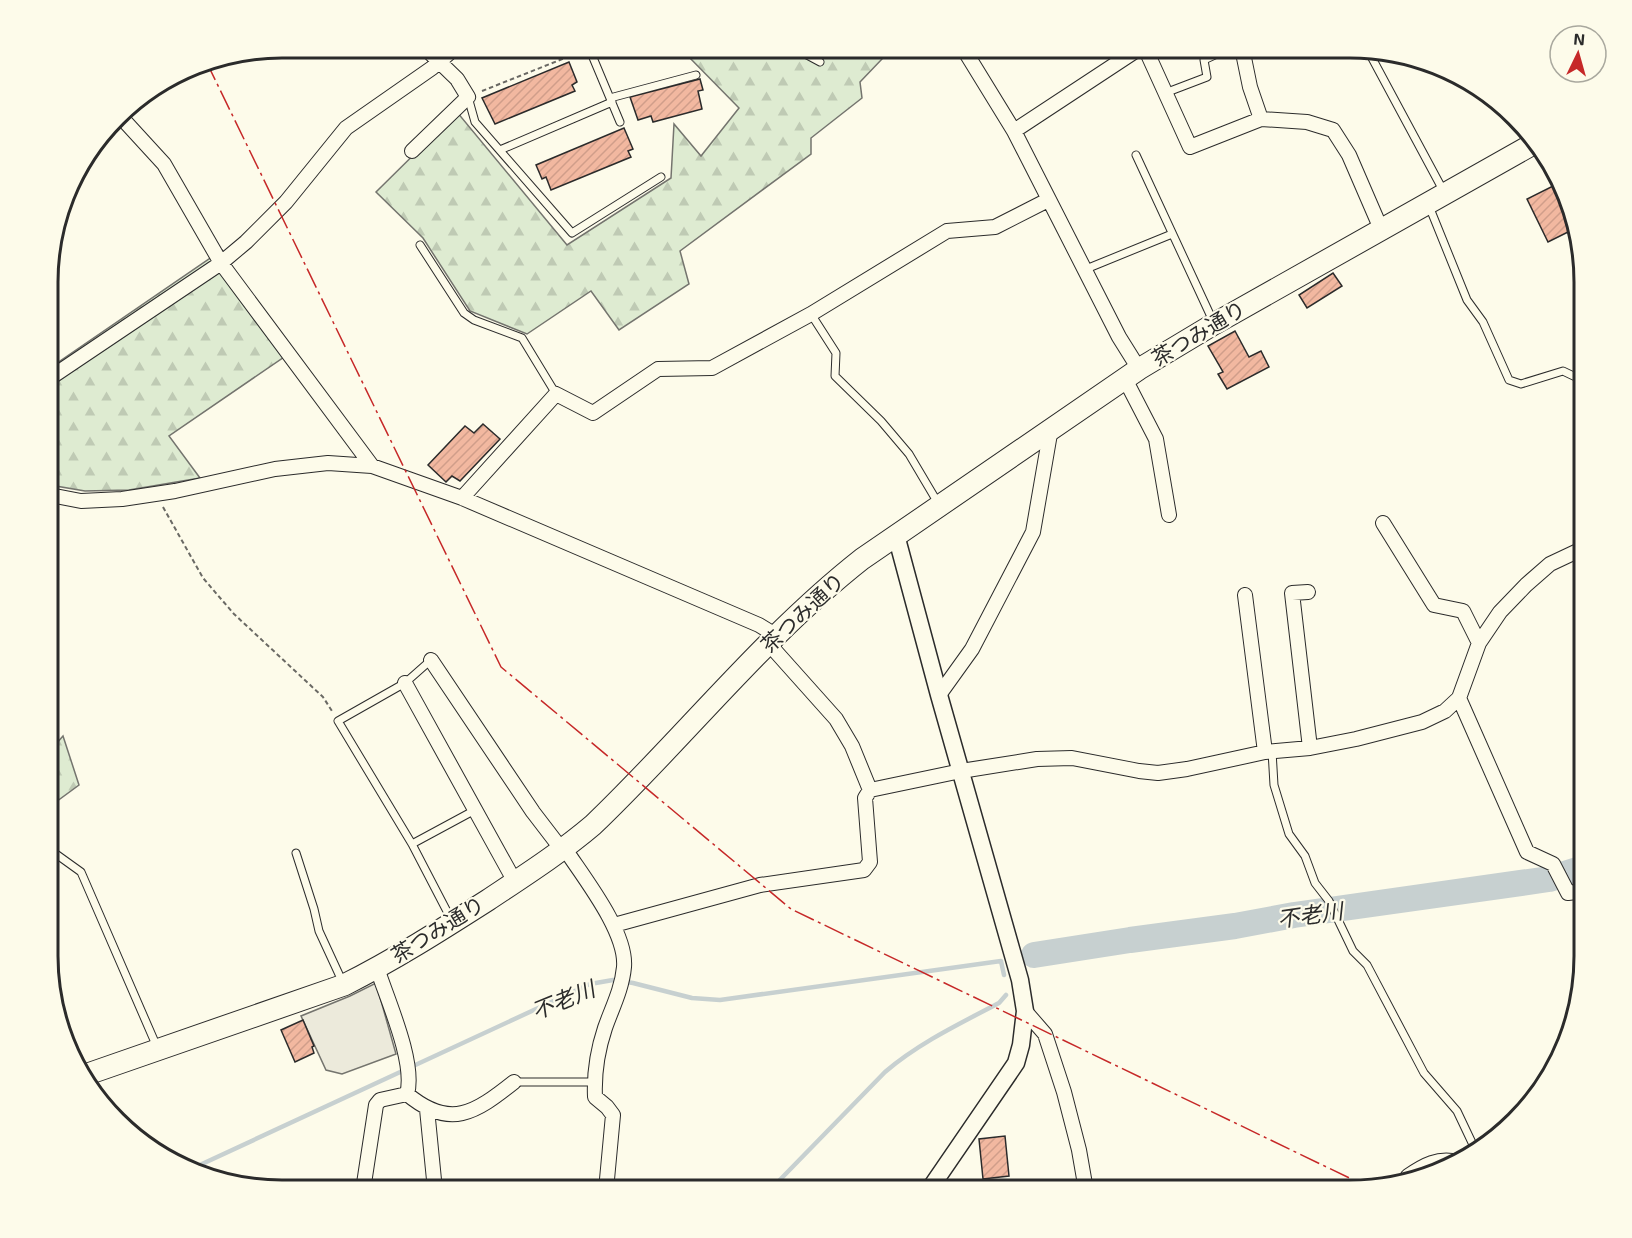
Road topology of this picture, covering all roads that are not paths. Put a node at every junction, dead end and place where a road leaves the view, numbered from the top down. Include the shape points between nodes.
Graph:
1 (434, 58) edge
2 (443, 58) edge
3 (593, 58) edge
4 (813, 58) edge
5 (969, 58) edge
6 (1127, 58) edge
7 (1147, 58) edge
8 (1208, 58) edge
9 (1244, 58) edge
10 (1373, 60) edge
11 (438, 62) junction
12 (820, 62) dead end
13 (696, 75) dead end
14 (1165, 93) junction
15 (468, 97) junction
16 (611, 100) junction
17 (1261, 119) junction
18 (126, 122) edge
19 (620, 123) dead end
20 (1014, 131) junction
21 (1528, 147) edge
22 (500, 150) junction
23 (412, 151) dead end
24 (1136, 155) dead end
25 (661, 177) dead end
26 (1437, 199) junction
27 (1048, 200) junction
28 (1381, 229) junction
29 (1172, 234) junction
30 (420, 244) dead end
31 (221, 263) junction
32 (1086, 269) junction
33 (811, 314) junction
34 (1214, 324) junction
35 (58, 373) edge
36 (1132, 374) junction
37 (1574, 376) edge
38 (556, 394) junction
39 (1051, 428) junction
40 (372, 466) junction
41 (58, 497) edge
42 (462, 498) junction
43 (939, 505) junction
44 (1169, 515) dead end
45 (1383, 523) dead end
46 (896, 535) junction
47 (1574, 553) edge
48 (1308, 591) dead end
49 (1245, 595) dead end
50 (773, 640) junction
51 (1479, 643) junction
52 (432, 660) joint
53 (405, 683) junction
54 (939, 695) junction
55 (1459, 698) junction
56 (1310, 748) junction
57 (1268, 751) junction
58 (961, 771) junction
59 (870, 790) junction
60 (475, 810) junction
61 (412, 844) junction
62 (565, 849) junction
63 (296, 853) dead end
64 (58, 855) edge
65 (515, 882) junction
66 (1574, 892) edge
67 (453, 922) junction
68 (614, 925) junction
69 (377, 968) junction
70 (344, 985) junction
71 (1025, 1011) junction
72 (158, 1050) junction
73 (92, 1073) edge
74 (514, 1082) joint
75 (594, 1082) junction
76 (407, 1094) junction
77 (427, 1109) junction
78 (1472, 1143) edge
79 (1436, 1161) edge
80 (1418, 1169) edge
81 (365, 1180) edge
82 (434, 1180) edge
83 (607, 1180) edge
84 (937, 1180) edge
85 (1084, 1180) edge

1 - 11 street
2 - 11 street
3 - 16 lane
4 - 12 lane
5 - 20 street
6 - 20 street
7 - 14 street
8 - 14 lane via 1204,60 1207,77
9 - 17 street
10 - 26 lane
11 - 15 street via 457,79
11 - 31 street via 346,128 286,202
13 - 16 lane
14 - 17 street via 1190,147
15 - 22 lane via 475,122
15 - 23 street
16 - 19 lane
16 - 22 lane
17 - 28 street via 1307,122 1333,130 1349,155
18 - 31 street via 164,164
20 - 27 street
21 - 26 main road, 茶つみ通り
22 - 25 lane via 572,233
24 - 29 lane
26 - 28 main road, 茶つみ通り
26 - 37 lane via 1467,300 1483,322 1509,380 1521,384 1563,371
27 - 32 street
27 - 33 street via 995,227 947,231
28 - 34 main road, 茶つみ通り
29 - 32 lane
29 - 34 lane
30 - 38 lane via 464,313 522,338
31 - 35 street
31 - 40 street
32 - 36 street
33 - 38 street via 712,368 658,369 592,413
33 - 43 lane via 836,353 835,376 909,454
34 - 36 main road, 茶つみ通り
36 - 39 main road, 茶つみ通り
36 - 44 street via 1156,440
38 - 42 street
39 - 43 main road, 茶つみ通り
39 - 54 street via 1033,532 972,649
40 - 41 street via 328,463 275,469 122,499 81,501
40 - 42 street
42 - 50 street via 759,625
43 - 46 main road, 茶つみ通り
45 - 51 street via 1434,605 1462,611
46 - 50 main road, 茶つみ通り via 835,580
46 - 54 street
47 - 51 street via 1550,564 1526,585 1500,612
48 - 56 street via 1292,592
49 - 57 street
50 - 59 street via 836,720 852,746
50 - 62 main road, 茶つみ通り via 619,800
51 - 55 street
52 - 53 lane
52 - 62 street via 532,812
53 - 60 street
53 - 61 lane via 338,721
54 - 58 street
55 - 56 street via 1445,711 1422,722
55 - 66 street via 1527,852 1553,864 1568,893
56 - 57 street
57 - 58 street via 1158,773 1072,758
57 - 78 lane via 1289,834 1305,856 1315,883 1337,916 1353,951 1367,965 1424,1073 1457,1111
58 - 59 street
58 - 71 street via 1020,980
59 - 68 street via 865,798 870,862 864,870 760,885
60 - 61 lane
60 - 65 street
61 - 67 lane
62 - 65 main road, 茶つみ通り
62 - 68 street
63 - 70 lane via 319,931
64 - 72 lane via 81,872
65 - 67 main road, 茶つみ通り
67 - 69 main road, 茶つみ通り
68 - 75 street via 624,965 620,991 604,1030
69 - 70 main road, 茶つみ通り
69 - 76 street via 408,1065
70 - 72 main road, 茶つみ通り
71 - 84 street via 1016,1063
71 - 85 street via 1045,1034 1064,1092
72 - 73 main road, 茶つみ通り
74 - 75 lane
74 - 77 street via 483,1105 461,1114 443,1115
75 - 83 street via 595,1097 613,1115
76 - 77 street
76 - 81 street via 380,1100 376,1106
77 - 82 street
79 - 80 street

